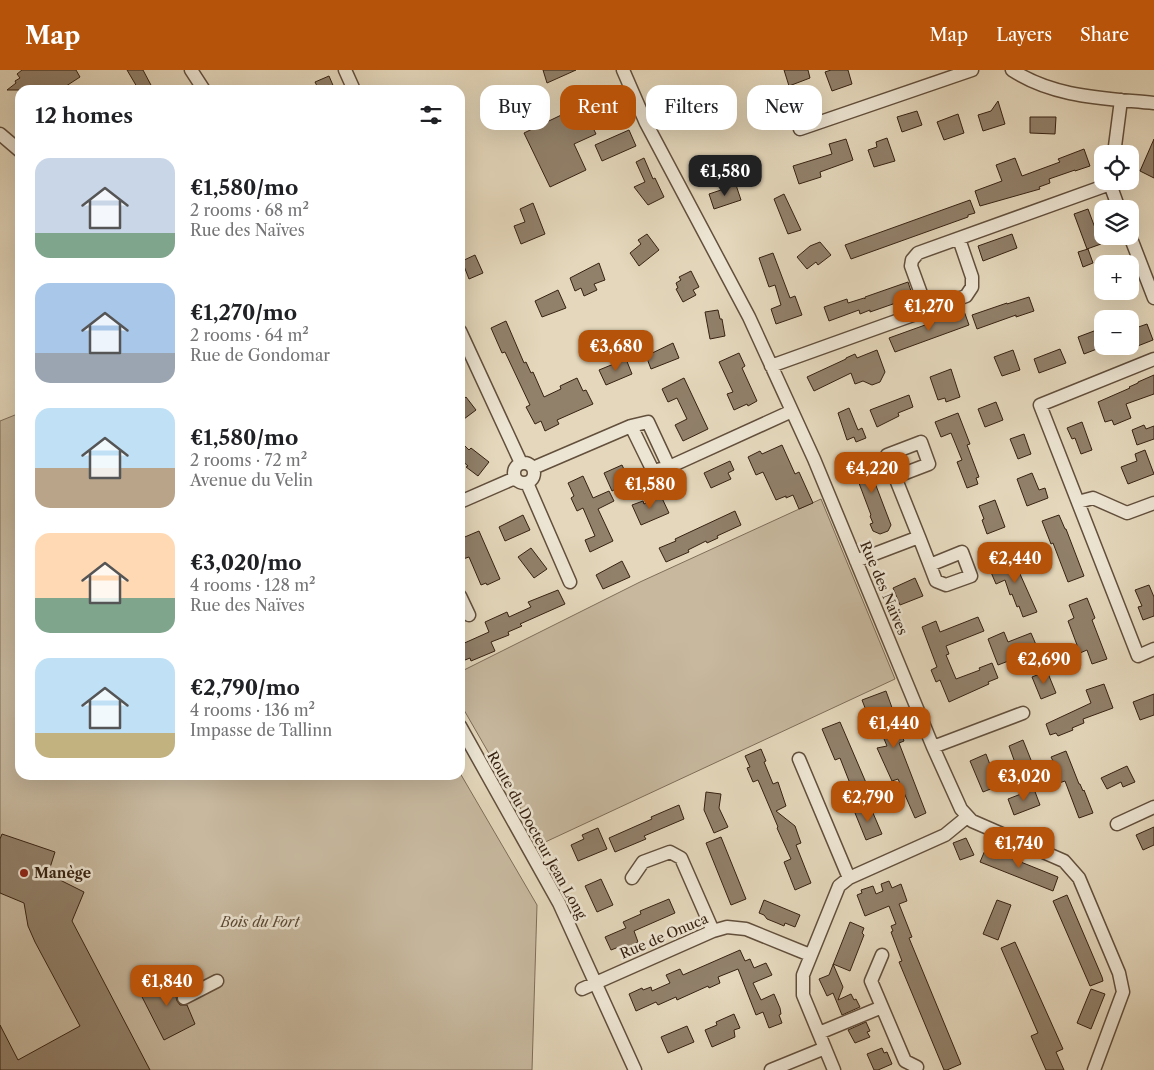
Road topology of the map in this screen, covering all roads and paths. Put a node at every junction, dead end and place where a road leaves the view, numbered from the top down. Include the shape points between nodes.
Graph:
1 (191, 70) edge
2 (345, 70) edge
3 (623, 70) edge
4 (972, 70) edge
5 (1012, 70) edge
6 (201, 85) edge
7 (352, 85) edge
8 (1121, 100) junction
9 (1154, 103) edge
10 (822, 121) edge
11 (0, 134) edge
12 (1115, 145) edge
13 (15, 147) edge
14 (1094, 189) edge
15 (959, 239) junction
16 (1134, 245) edge
17 (1153, 292) edge
18 (927, 310) junction
19 (465, 341) edge
20 (1154, 359) edge
21 (771, 366) junction
22 (792, 411) junction
23 (527, 466) junction
24 (895, 477) dead end
25 (521, 480) junction
26 (465, 500) edge
27 (1078, 502) junction
28 (1154, 503) edge
29 (919, 537) junction
30 (856, 561) junction
31 (930, 565) dead end
32 (570, 582) dead end
33 (465, 607) edge
34 (469, 615) dead end
35 (1154, 649) edge
36 (1023, 713) dead end
37 (465, 735) edge
38 (934, 748) junction
39 (799, 759) dead end
40 (1154, 807) edge
41 (966, 817) junction
42 (1117, 824) dead end
43 (632, 878) dead end
44 (849, 878) junction
45 (713, 931) junction
46 (810, 955) junction
47 (882, 955) dead end
48 (218, 981) dead end
49 (596, 982) junction
50 (582, 989) dead end
51 (184, 998) dead end
52 (882, 1007) junction
53 (819, 1034) junction
54 (825, 1048) junction
55 (917, 1067) dead end
56 (635, 1070) edge
57 (771, 1070) edge
58 (834, 1070) edge
59 (1094, 1070) edge

1 - 6 street
2 - 7 street
3 - 21 street, Rue des Naïves via 646,123 749,317
4 - 10 street
5 - 8 street via 1039,85 1061,92
8 - 9 street
8 - 12 street
11 - 13 street
14 - 15 street
15 - 18 street via 972,277 972,287 966,296
15 - 18 street via 918,253 912,260 911,266
16 - 17 street
18 - 21 street
19 - 23 street
20 - 27 street via 1040,405
21 - 22 street, Rue des Naïves
22 - 23 street via 669,467 648,422
22 - 30 street, Rue des Naïves
23 - 25 street via 533,477
23 - 25 street via 514,471
24 - 29 street
25 - 26 street
25 - 32 street
27 - 28 street via 1093,498 1128,513
27 - 35 street via 1138,656
29 - 30 street
29 - 31 street
30 - 38 street, Rue des Naïves
33 - 34 street
36 - 38 street
37 - 49 street, Route du Docteur Jean Long via 560,903
38 - 41 street, Rue des Naïves
39 - 44 street
40 - 42 street
41 - 44 street via 945,835
41 - 59 street via 1064,861 1079,878 1119,973 1123,992
43 - 45 street via 643,862 670,852 681,858
44 - 46 street via 839,886
45 - 46 street, Rue de Onuca via 727,927 746,929
45 - 49 street, Rue de Onuca
46 - 53 street via 803,975 804,995
47 - 52 street via 871,981
48 - 51 street
49 - 50 street, Rue de Onuca
49 - 56 street, Route du Docteur Jean Long
52 - 53 street
52 - 55 street via 905,1061
53 - 54 street
54 - 57 street
54 - 58 street

